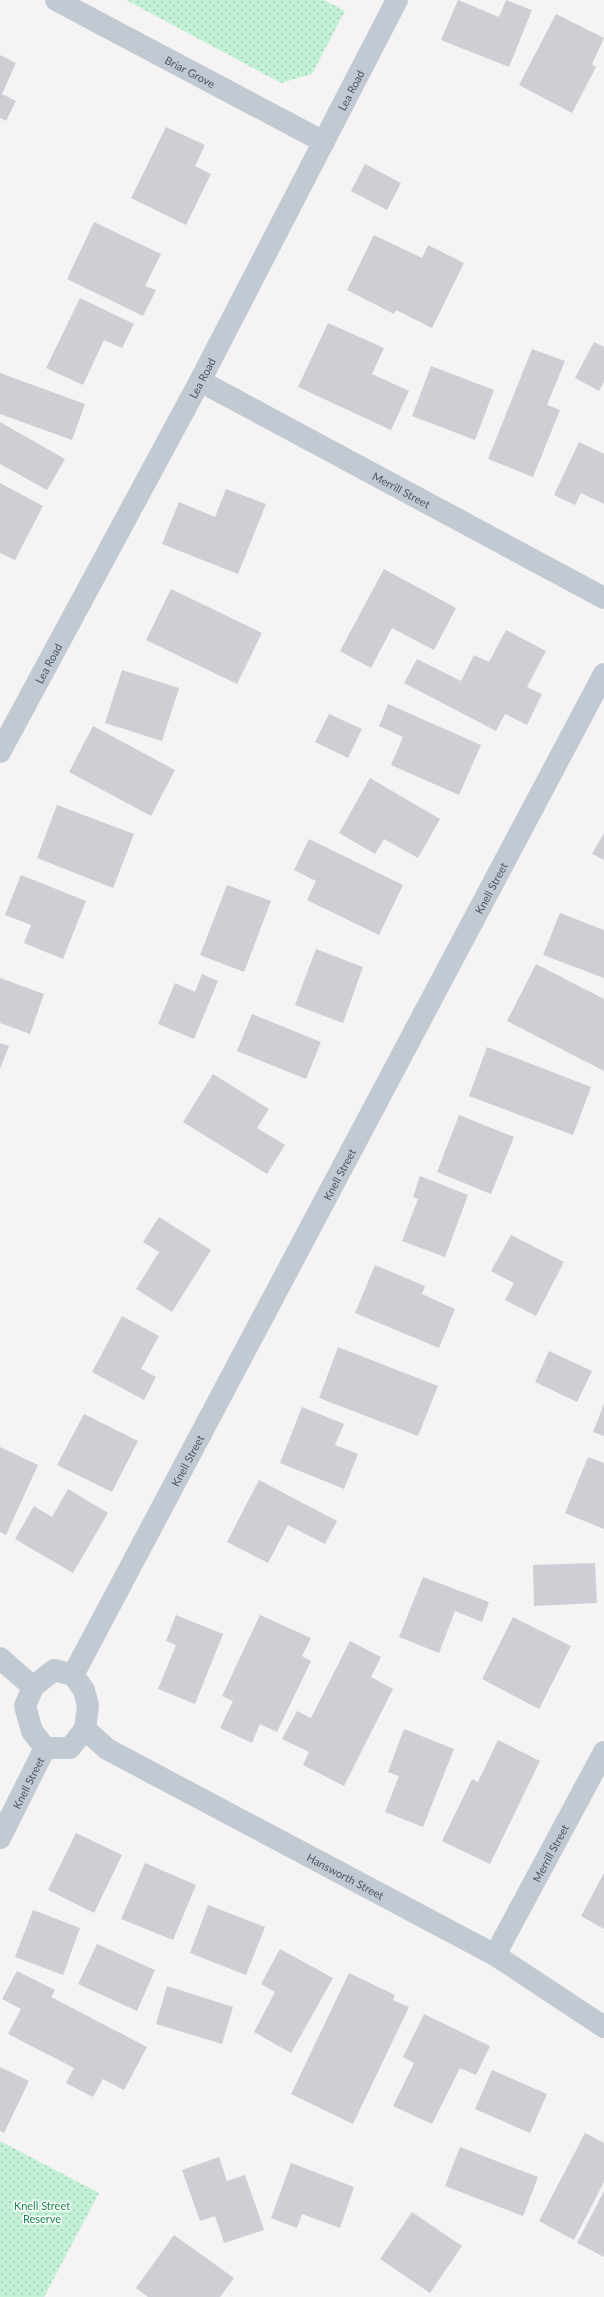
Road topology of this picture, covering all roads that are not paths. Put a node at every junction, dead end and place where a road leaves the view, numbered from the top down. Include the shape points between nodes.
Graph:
1 (56, 0) edge
2 (397, 0) edge
3 (324, 142) junction
4 (200, 381) junction
5 (604, 598) edge
6 (604, 674) edge
7 (0, 752) edge
8 (0, 1658) edge
9 (73, 1675) junction
10 (34, 1687) junction
11 (85, 1729) junction
12 (45, 1748) junction
13 (604, 1752) edge
14 (0, 1838) edge
15 (495, 1954) junction
16 (604, 2027) edge

1 - 3 street, Briar Grove
2 - 3 street, Lea Road
3 - 4 street, Lea Road
4 - 5 street, Merrill Street
4 - 7 street, Lea Road
6 - 9 street, Knell Street
8 - 10 street
9 - 10 street via 54,1670
9 - 11 street via 84,1690 88,1706
10 - 12 street via 25,1706 32,1731
11 - 12 street via 70,1748
11 - 15 street, Hansworth Street via 107,1749
12 - 14 street, Knell Street
13 - 15 street, Merrill Street
15 - 16 street, Hansworth Street

